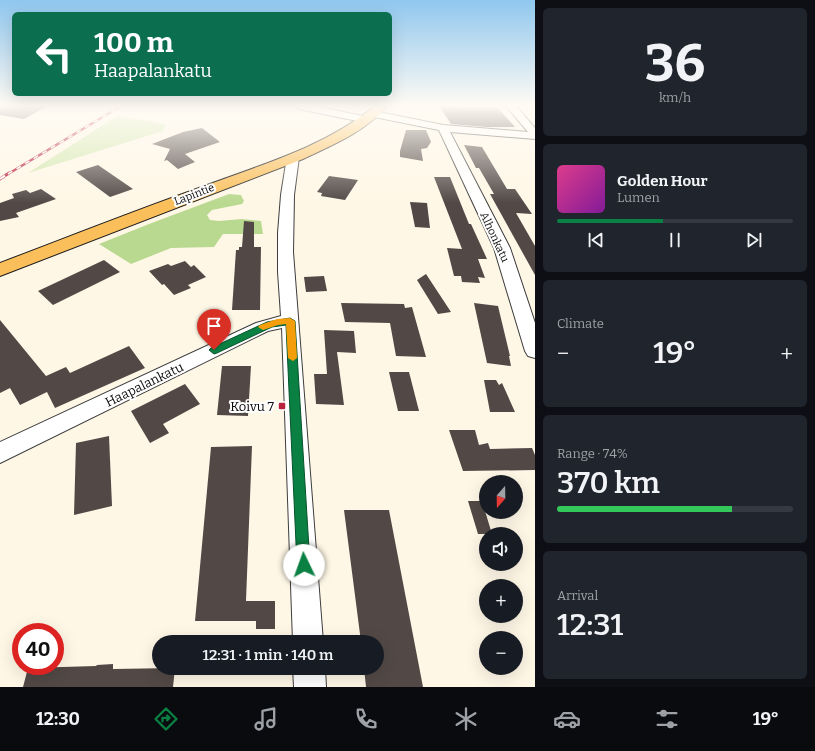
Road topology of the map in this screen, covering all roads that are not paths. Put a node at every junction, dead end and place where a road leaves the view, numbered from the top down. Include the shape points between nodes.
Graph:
1 (335, 138) edge
2 (448, 138) edge
3 (293, 157) junction
4 (0, 270) edge
5 (290, 321) junction
6 (535, 351) edge
7 (0, 453) edge
8 (308, 635) edge
9 (309, 675) edge
10 (310, 687) edge

1 - 3 main road, Lapintie
2 - 6 street, Alhonkatu via 502,248
3 - 4 main road, Lapintie
3 - 5 street via 286,202 286,269
5 - 7 street, Haapalankatu via 277,322 262,328
5 - 8 street
9 - 10 street

